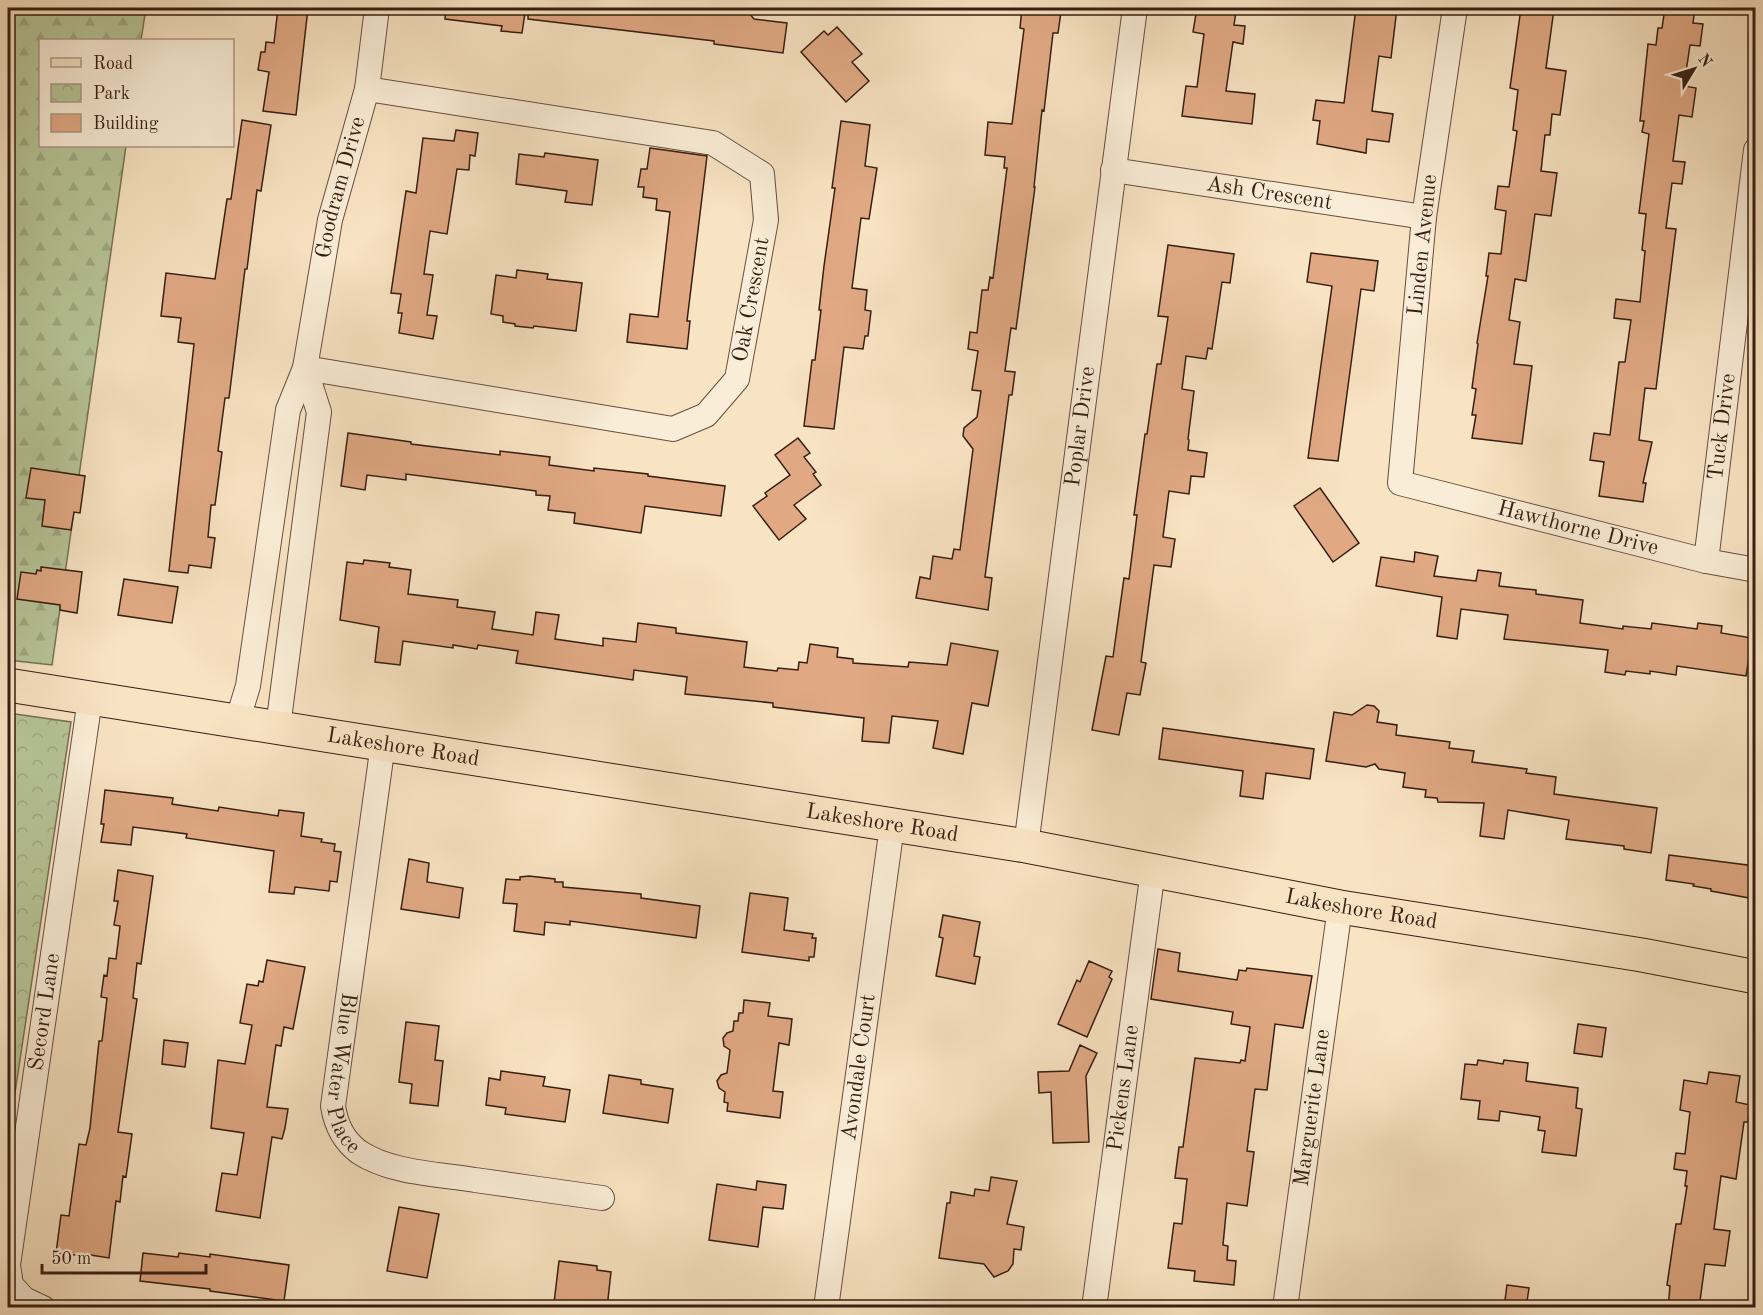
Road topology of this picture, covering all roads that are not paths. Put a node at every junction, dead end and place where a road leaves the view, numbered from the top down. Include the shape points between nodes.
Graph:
1 (377, 8) edge
2 (1135, 8) edge
3 (1455, 8) edge
4 (367, 89) junction
5 (1755, 150) edge
6 (1113, 170) junction
7 (1424, 217) junction
8 (305, 368) junction
9 (1400, 483) joint
10 (1706, 561) junction
11 (1755, 570) edge
12 (8, 685) edge
13 (90, 699) junction
14 (237, 722) junction
15 (278, 727) junction
16 (383, 744) junction
17 (891, 826) junction
18 (1026, 846) junction
19 (1153, 870) junction
20 (1340, 907) junction
21 (1755, 977) edge
22 (602, 1198) dead end
23 (43, 1308) edge
24 (826, 1308) edge
25 (1094, 1308) edge
26 (1285, 1308) edge

1 - 4 street, Goodram Drive
2 - 6 street, Poplar Drive
3 - 7 street, Linden Avenue
4 - 8 street, Goodram Drive via 330,220
4 - 8 street, Oak Crescent via 713,143 762,174 766,220 737,379 705,415 673,429
5 - 10 street, Tuck Drive
6 - 7 street, Ash Crescent
6 - 18 street, Poplar Drive
7 - 9 street, Linden Avenue
8 - 14 street, Goodram Drive via 288,410 248,686
8 - 15 street, Goodram Drive via 319,412
9 - 10 street, Hawthorne Drive
10 - 11 street, Hawthorne Drive
12 - 13 main road, Lakeshore Road
13 - 14 main road, Lakeshore Road
13 - 23 street, Secord Lane via 8,1264 11,1285 24,1299
14 - 15 main road, Lakeshore Road
15 - 16 main road, Lakeshore Road
16 - 17 main road, Lakeshore Road
16 - 22 street, Blue Water Place via 333,1106 344,1138 381,1163 414,1171
17 - 18 main road, Lakeshore Road
17 - 24 street, Avondale Court
18 - 19 main road, Lakeshore Road
19 - 20 main road, Lakeshore Road
19 - 25 street, Pickens Lane
20 - 21 main road, Lakeshore Road
20 - 26 street, Marguerite Lane

